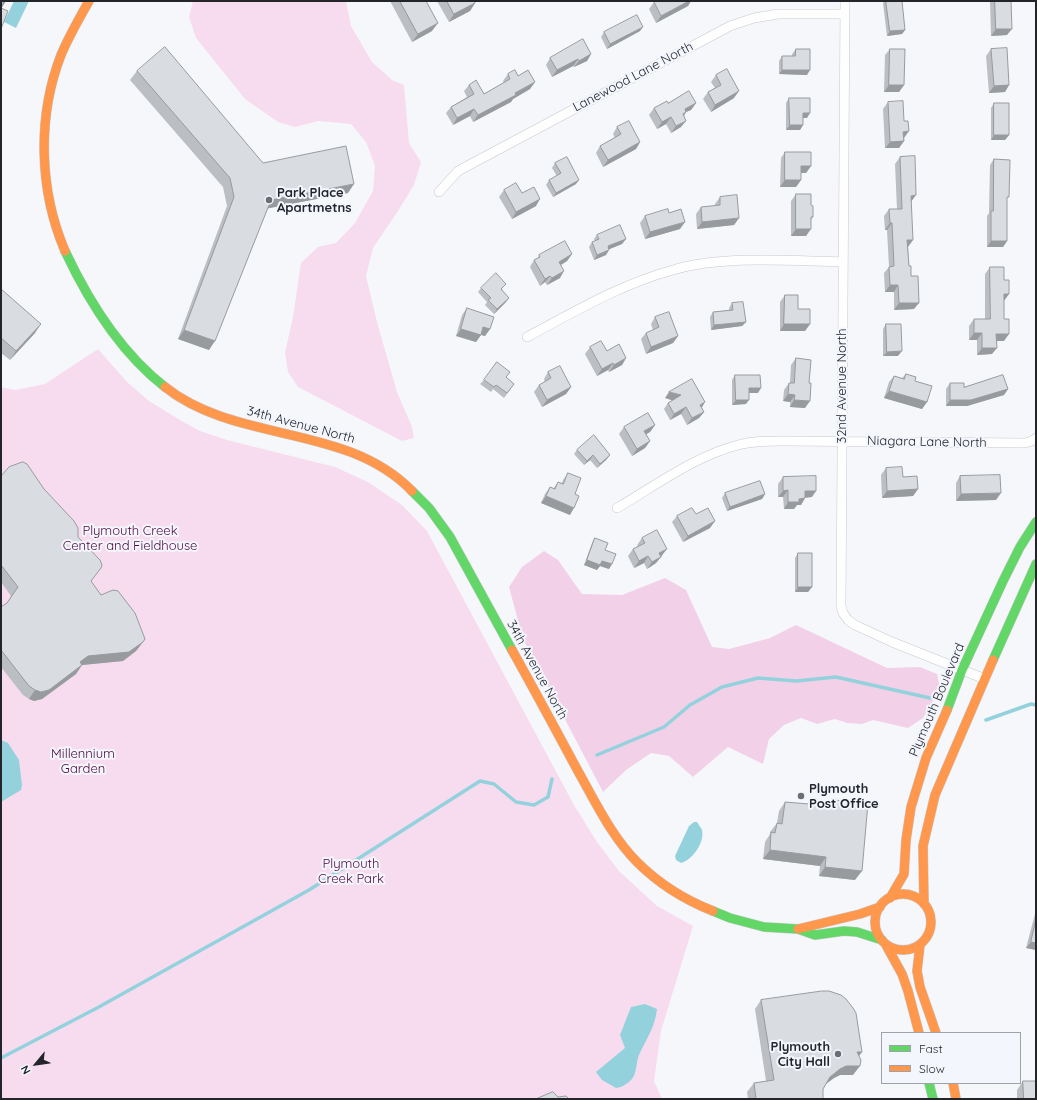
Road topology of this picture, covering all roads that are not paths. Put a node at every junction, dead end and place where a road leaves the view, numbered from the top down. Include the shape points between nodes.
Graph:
1 (89, 1) edge
2 (845, 1) edge
3 (845, 14) junction
4 (439, 192) dead end
5 (843, 262) junction
6 (527, 337) dead end
7 (1036, 438) edge
8 (842, 441) junction
9 (617, 508) dead end
10 (1036, 522) edge
11 (1036, 564) edge
12 (962, 670) junction
13 (985, 679) junction
14 (890, 898) junction
15 (924, 904) junction
16 (880, 908) junction
17 (798, 929) junction
18 (884, 942) junction
19 (920, 945) junction
20 (919, 1032) edge
21 (936, 1032) edge
22 (929, 1084) edge
23 (953, 1084) edge
24 (933, 1099) edge
25 (956, 1099) edge

1 - 17 street, 34th Avenue North via 57,64 46,110 44,153 49,201 59,235 76,273 128,354 167,390 181,399 222,418 344,448 379,464 412,489 429,506 450,537 596,806 637,862 665,885 697,905 754,925
2 - 3 street, 32nd Avenue North
3 - 4 street, Lanewood Lane North via 778,14 730,26 458,171
3 - 5 street, 32nd Avenue North
5 - 6 street via 746,261 674,269 639,280 606,295
5 - 8 street, 32nd Avenue North
7 - 8 street, Niagara Lane North via 1025,443
8 - 9 street, Niagara Lane North via 761,441 738,445 696,461
8 - 12 street, 32nd Avenue North via 843,613 855,625
10 - 12 street, Plymouth Boulevard via 1020,547
11 - 13 street
12 - 13 street, 32nd Avenue North
12 - 14 street, Plymouth Boulevard via 914,794 908,822 904,874
13 - 15 street via 930,811 923,846
14 - 15 street via 908,895
14 - 16 street
15 - 19 street via 928,909 931,926 928,936
16 - 17 street, 34th Avenue North
16 - 18 street via 876,925
17 - 18 street, 34th Avenue North via 814,935 857,932
18 - 19 street via 896,949 904,950
18 - 20 street via 902,974
19 - 21 street via 917,971
22 - 24 street
23 - 25 street

